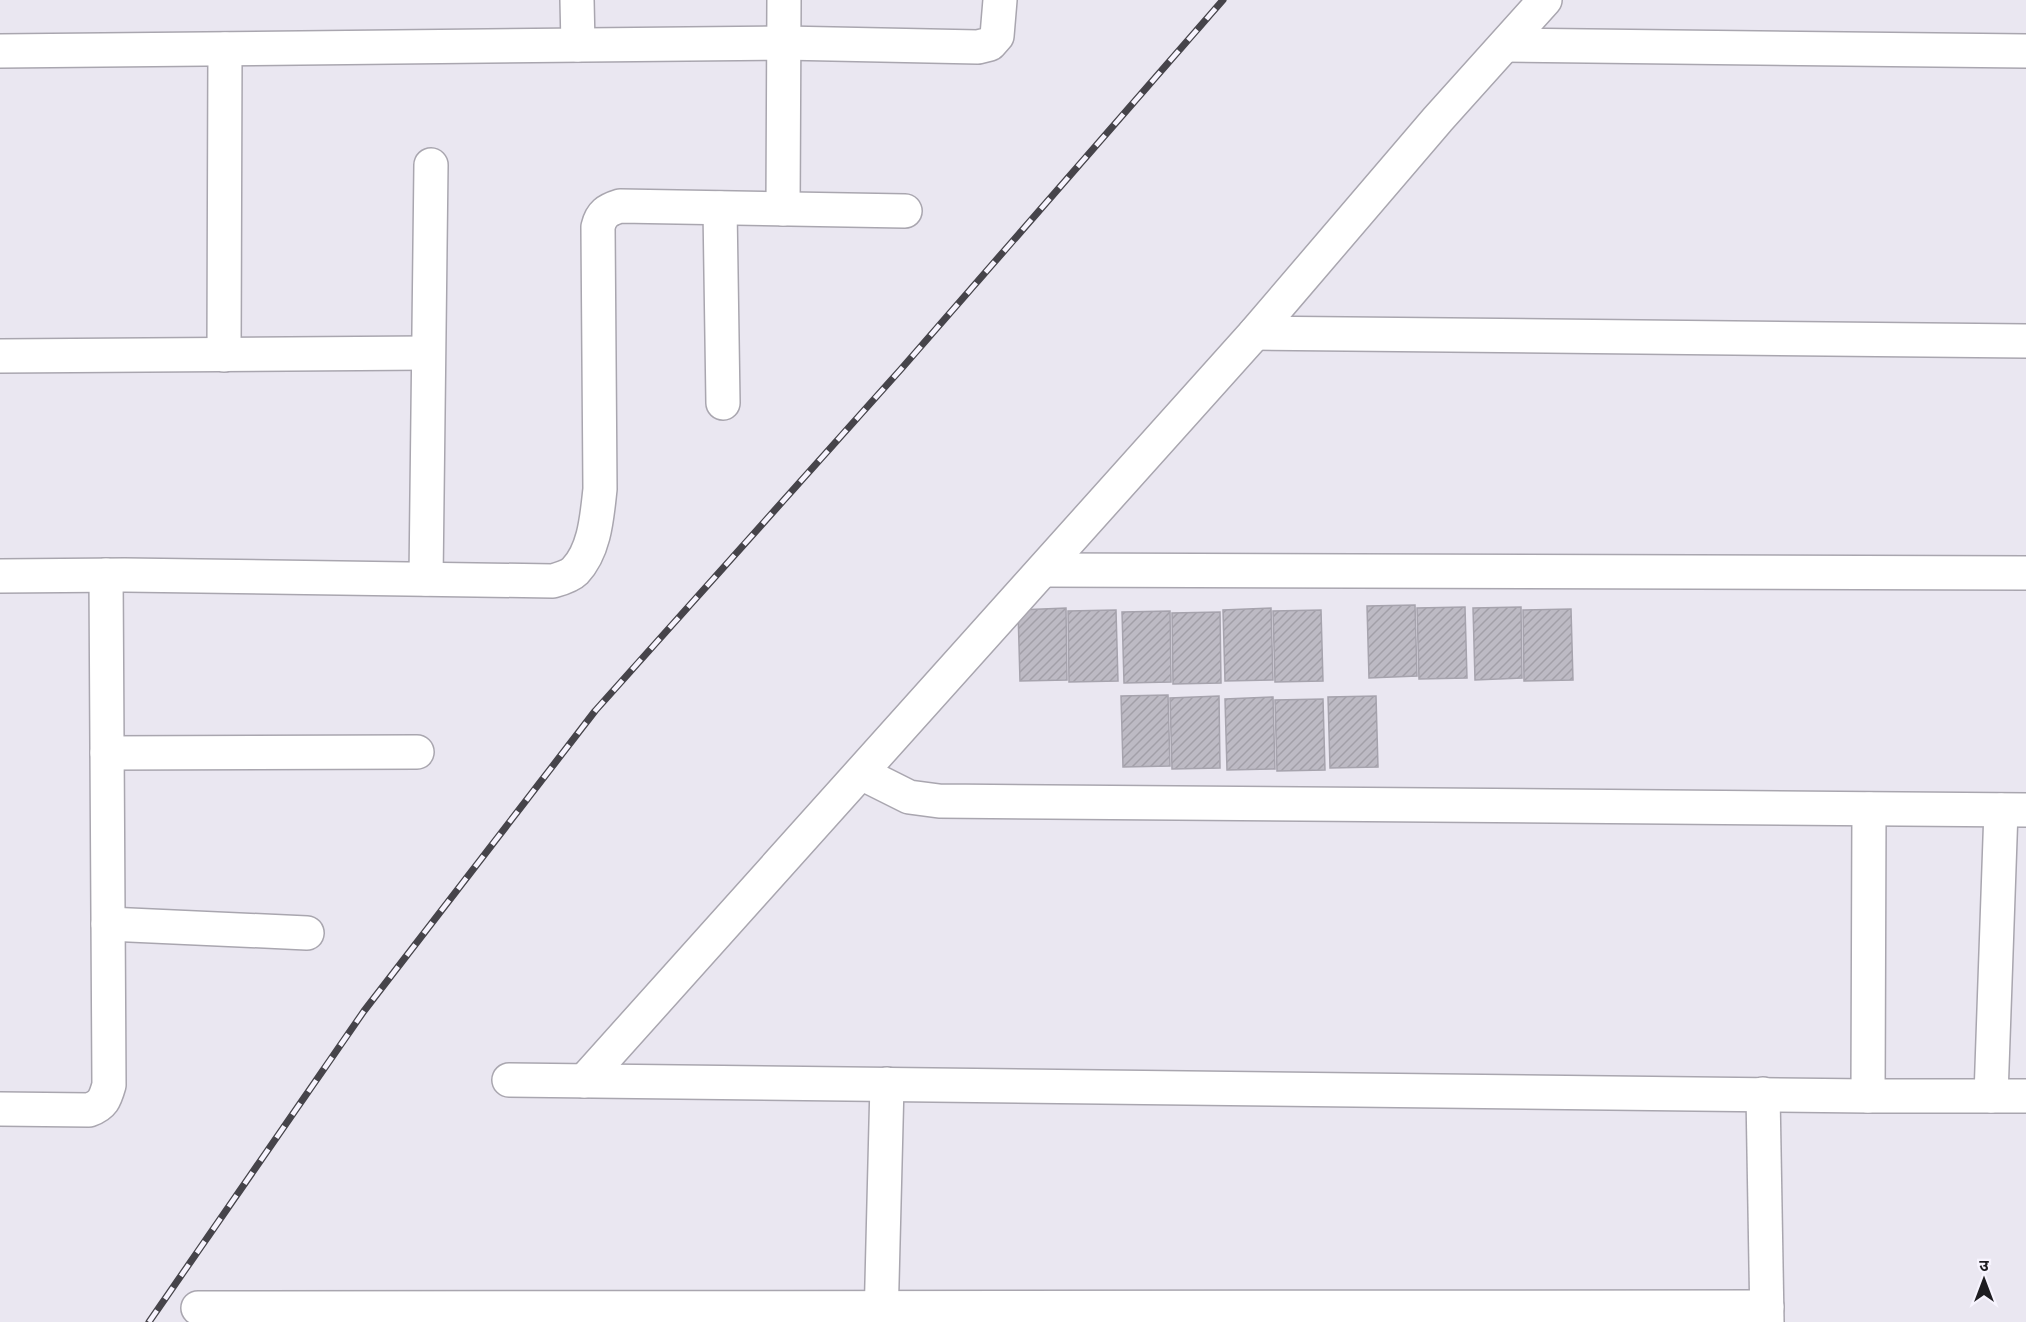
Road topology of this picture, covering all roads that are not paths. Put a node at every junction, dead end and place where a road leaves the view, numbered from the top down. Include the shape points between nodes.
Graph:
1 (577, 0) edge
2 (784, 0) edge
3 (1000, 0) edge
4 (1545, 0) edge
5 (784, 43) junction
6 (578, 45) junction
7 (1504, 45) junction
8 (225, 49) junction
9 (0, 51) edge
10 (2026, 51) edge
11 (430, 165) dead end
12 (720, 208) junction
13 (783, 209) junction
14 (905, 211) dead end
15 (1255, 333) junction
16 (2026, 340) edge
17 (429, 353) junction
18 (224, 354) junction
19 (0, 356) edge
20 (723, 402) dead end
21 (1043, 570) junction
22 (2026, 573) edge
23 (106, 575) junction
24 (0, 576) edge
25 (426, 579) junction
26 (417, 752) dead end
27 (107, 753) junction
28 (861, 773) junction
29 (1869, 809) junction
30 (2014, 810) edge
31 (108, 924) junction
32 (307, 933) dead end
33 (509, 1080) dead end
34 (584, 1081) junction
35 (887, 1084) junction
36 (1763, 1094) junction
37 (1868, 1096) junction
38 (1990, 1096) junction
39 (2026, 1096) edge
40 (0, 1109) edge
41 (198, 1308) dead end
42 (1767, 1314) edge
43 (881, 1315) edge

1 - 6 street
2 - 5 street
3 - 5 street via 997,36 990,44 978,47
4 - 7 street
5 - 6 street
5 - 13 street
6 - 8 street
7 - 10 street
7 - 15 street
8 - 9 street
8 - 18 street
11 - 17 street
12 - 13 street
12 - 20 street
12 - 25 street via 620,206 600,218 600,489 597,525 585,557 574,573 553,581
13 - 14 street
15 - 16 street
15 - 21 street
17 - 18 street
17 - 25 street
18 - 19 street
21 - 22 street
21 - 28 street
23 - 24 street
23 - 25 street
23 - 27 street
26 - 27 street
27 - 31 street
28 - 29 street via 909,798 939,801
28 - 34 street
29 - 30 street
29 - 37 street
30 - 38 street
31 - 32 street
31 - 40 street via 106,1096 99,1106 89,1110
33 - 34 street
34 - 35 street
35 - 36 street
35 - 43 street
36 - 37 street
36 - 42 street
37 - 38 street
38 - 39 street
41 - 43 street
42 - 43 street

